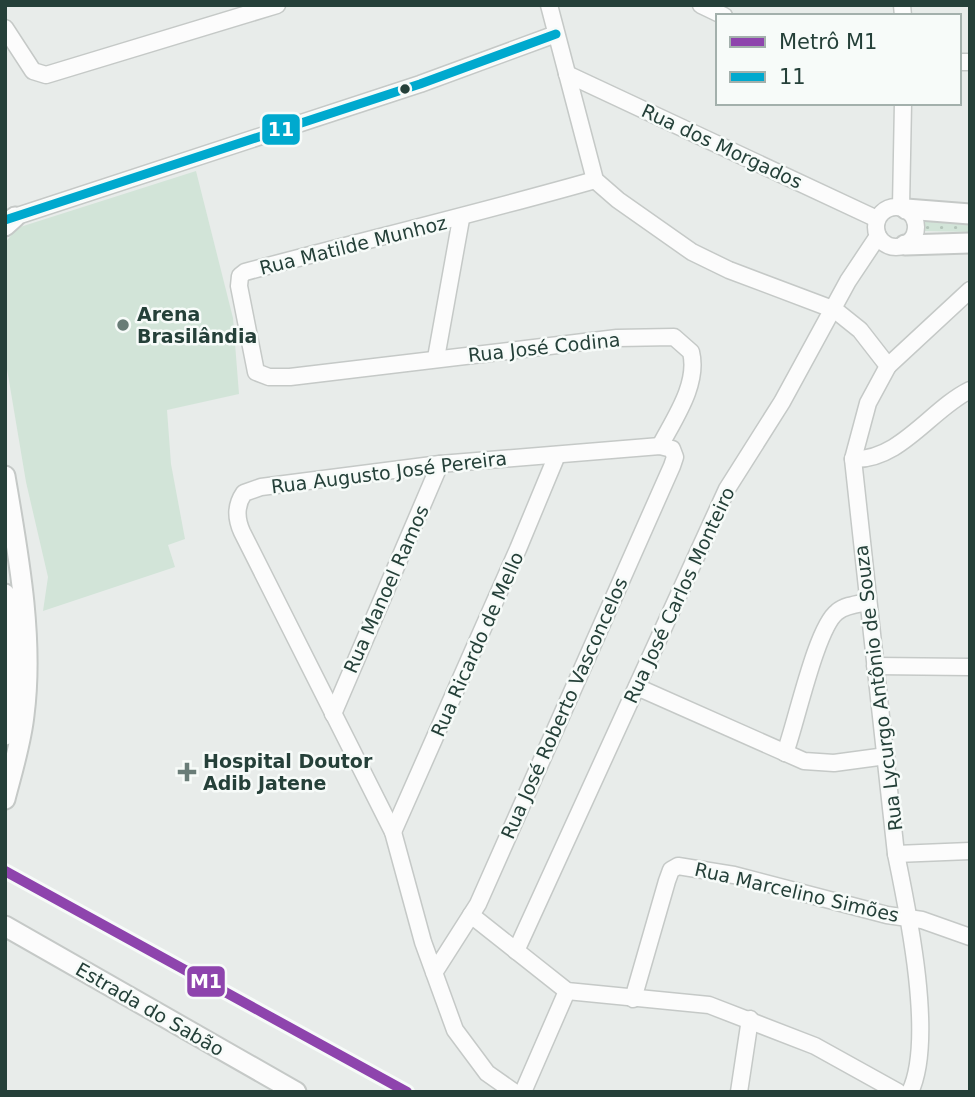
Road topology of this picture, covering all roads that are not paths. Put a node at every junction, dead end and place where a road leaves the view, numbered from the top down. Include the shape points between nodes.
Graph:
1 (277, 5) edge
2 (549, 5) edge
3 (701, 5) edge
4 (720, 14) edge
5 (5, 28) edge
6 (556, 34) junction
7 (567, 74) junction
8 (903, 105) edge
9 (596, 180) junction
10 (899, 208) junction
11 (970, 214) edge
12 (461, 219) junction
13 (9, 221) edge
14 (887, 236) junction
15 (970, 243) edge
16 (970, 290) edge
17 (835, 310) junction
18 (436, 358) junction
19 (888, 366) junction
20 (290, 377) joint
21 (970, 390) edge
22 (660, 446) junction
23 (557, 455) junction
24 (853, 459) junction
25 (440, 464) junction
26 (5, 476) edge
27 (5, 594) edge
28 (868, 602) junction
29 (876, 666) junction
30 (970, 667) edge
31 (637, 687) junction
32 (333, 714) junction
33 (5, 735) edge
34 (785, 753) junction
35 (886, 756) junction
36 (5, 799) edge
37 (393, 832) junction
38 (970, 851) edge
39 (897, 854) junction
40 (471, 915) junction
41 (909, 918) junction
42 (5, 926) edge
43 (970, 937) edge
44 (516, 951) junction
45 (434, 973) junction
46 (567, 991) junction
47 (634, 999) junction
48 (750, 1019) junction
49 (296, 1092) edge
50 (514, 1092) edge
51 (523, 1092) edge
52 (739, 1092) edge
53 (898, 1092) edge
54 (910, 1092) edge

1 - 5 street via 46,75 33,71
2 - 6 street
3 - 4 street
6 - 7 street
6 - 13 street
7 - 9 street
7 - 14 street, Rua dos Morgados
8 - 10 street
9 - 12 street, Rua Matilde Munhoz
9 - 17 street via 692,252
10 - 11 street
10 - 14 street
10 - 14 street via 914,218 913,237
12 - 18 street
12 - 20 street, Rua Matilde Munhoz via 242,274 239,286 253,366 265,377
14 - 15 street
14 - 17 street, Rua José Carlos Monteiro via 848,281
16 - 19 street, Rua Lycurgo Antônio de Souza
17 - 19 street via 860,330
17 - 31 street, Rua José Carlos Monteiro via 727,489
18 - 20 street, Rua José Codina
18 - 22 street, Rua José Codina via 617,338 674,337 691,352 692,373
19 - 24 street, Rua Lycurgo Antônio de Souza via 868,403
21 - 24 street via 898,444 866,459
22 - 23 street, Rua Augusto José Pereira
22 - 40 street, Rua José Roberto Vasconcelos via 673,450 672,466
23 - 25 street, Rua Augusto José Pereira
23 - 37 street, Rua Ricardo de Mello
24 - 28 street, Rua Lycurgo Antônio de Souza
25 - 32 street, Rua Manoel Ramos
25 - 32 street, Rua Augusto José Pereira via 261,487 239,500 237,522
26 - 36 street via 27,668 24,716
27 - 33 street via 13,653
28 - 29 street, Rua Lycurgo Antônio de Souza
28 - 34 street via 839,609 826,627
29 - 30 street
29 - 35 street, Rua Lycurgo Antônio de Souza
31 - 34 street
31 - 44 street, Rua José Carlos Monteiro
32 - 37 street, Rua Augusto José Pereira
34 - 35 street via 815,763
35 - 39 street, Rua Lycurgo Antônio de Souza
37 - 45 street, Rua Augusto José Pereira
38 - 39 street
39 - 41 street, Rua Lycurgo Antônio de Souza
40 - 44 street
40 - 45 street, Rua José Roberto Vasconcelos
41 - 43 street, Rua Marcelino Simões
41 - 47 street, Rua Marcelino Simões via 734,875 675,867
41 - 54 street, Rua Lycurgo Antônio de Souza via 921,1041 920,1063
42 - 49 street, Estrada do Sabão
44 - 46 street
45 - 50 street, Rua Augusto José Pereira via 455,1030 487,1073
46 - 47 street
46 - 51 street
47 - 48 street via 709,1005
48 - 52 street
48 - 53 street via 839,1057

